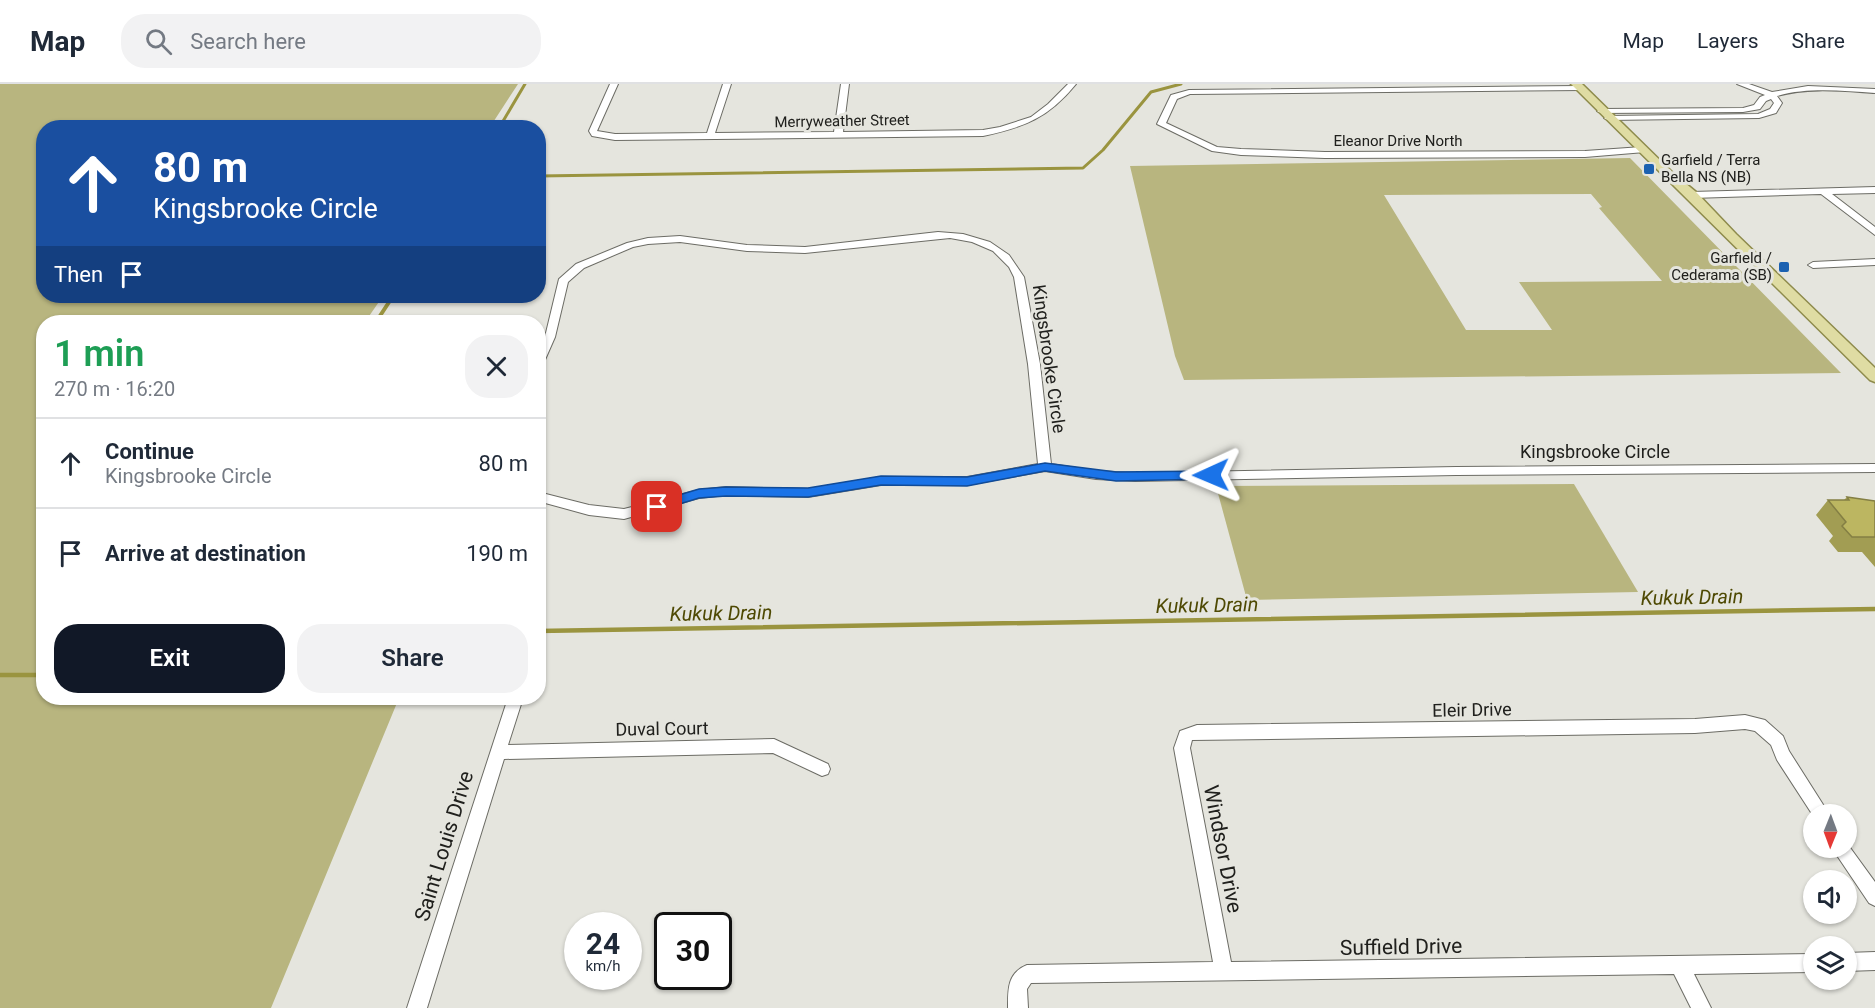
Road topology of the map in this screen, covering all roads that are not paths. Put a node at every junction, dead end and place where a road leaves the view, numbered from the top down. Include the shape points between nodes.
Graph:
1 (614, 84) edge
2 (727, 84) edge
3 (845, 84) edge
4 (1072, 84) edge
5 (1741, 84) edge
6 (1578, 86) edge
7 (1875, 86) edge
8 (1852, 89) junction
9 (1875, 91) edge
10 (1772, 95) junction
11 (1605, 114) junction
12 (1699, 114) junction
13 (838, 135) junction
14 (710, 136) junction
15 (1642, 150) junction
16 (1875, 190) edge
17 (1824, 192) junction
18 (1692, 195) junction
19 (1875, 232) edge
20 (1875, 262) edge
21 (1813, 265) dead end
22 (546, 346) edge
23 (1875, 377) edge
24 (1045, 467) junction
25 (1875, 468) edge
26 (546, 498) edge
27 (513, 705) edge
28 (1186, 736) joint
29 (497, 752) junction
30 (822, 769) dead end
31 (1815, 804) edge
32 (1849, 858) edge
33 (1875, 897) edge
34 (1875, 961) edge
35 (1857, 962) edge
36 (1803, 963) edge
37 (1679, 965) junction
38 (1224, 972) junction
39 (417, 1008) edge
40 (1018, 1008) edge
41 (1701, 1008) edge

1 - 14 street, Merryweather Street via 593,128 595,134
2 - 14 street
3 - 13 street
4 - 13 street, Merryweather Street via 1034,120 1010,128 972,133
5 - 10 street
6 - 11 main road
6 - 15 street, Eleanor Drive North via 1183,93 1170,101 1161,123 1215,149 1241,152 1553,154
7 - 8 street
8 - 9 street
8 - 10 street via 1783,91
10 - 12 street via 1762,99 1757,107
10 - 12 street via 1778,103 1773,111 1759,116
11 - 12 street
11 - 15 main road
13 - 14 street, Merryweather Street
15 - 18 main road
16 - 17 street
17 - 18 street
17 - 19 street
18 - 23 main road
20 - 21 street
22 - 24 street, Kingsbrooke Circle via 563,281 580,266 630,245 680,239 747,248 805,250 960,236 1002,253 1019,278 1034,364
24 - 25 street, Kingsbrooke Circle via 1116,476
24 - 26 street via 967,481 881,481 808,493 699,494 624,514 588,510
27 - 29 street, Saint Louis Drive
28 - 31 street, Eleir Drive via 1197,732 1671,727 1745,722 1758,725 1777,741
28 - 38 street, Windsor Drive via 1182,748 1184,766
29 - 30 street, Duval Court via 774,746
29 - 39 street, Saint Louis Drive
32 - 33 street
34 - 35 street
36 - 37 street, Suffield Drive
37 - 38 street, Suffield Drive
37 - 41 street
38 - 40 street, Suffield Drive via 1027,974 1017,986

